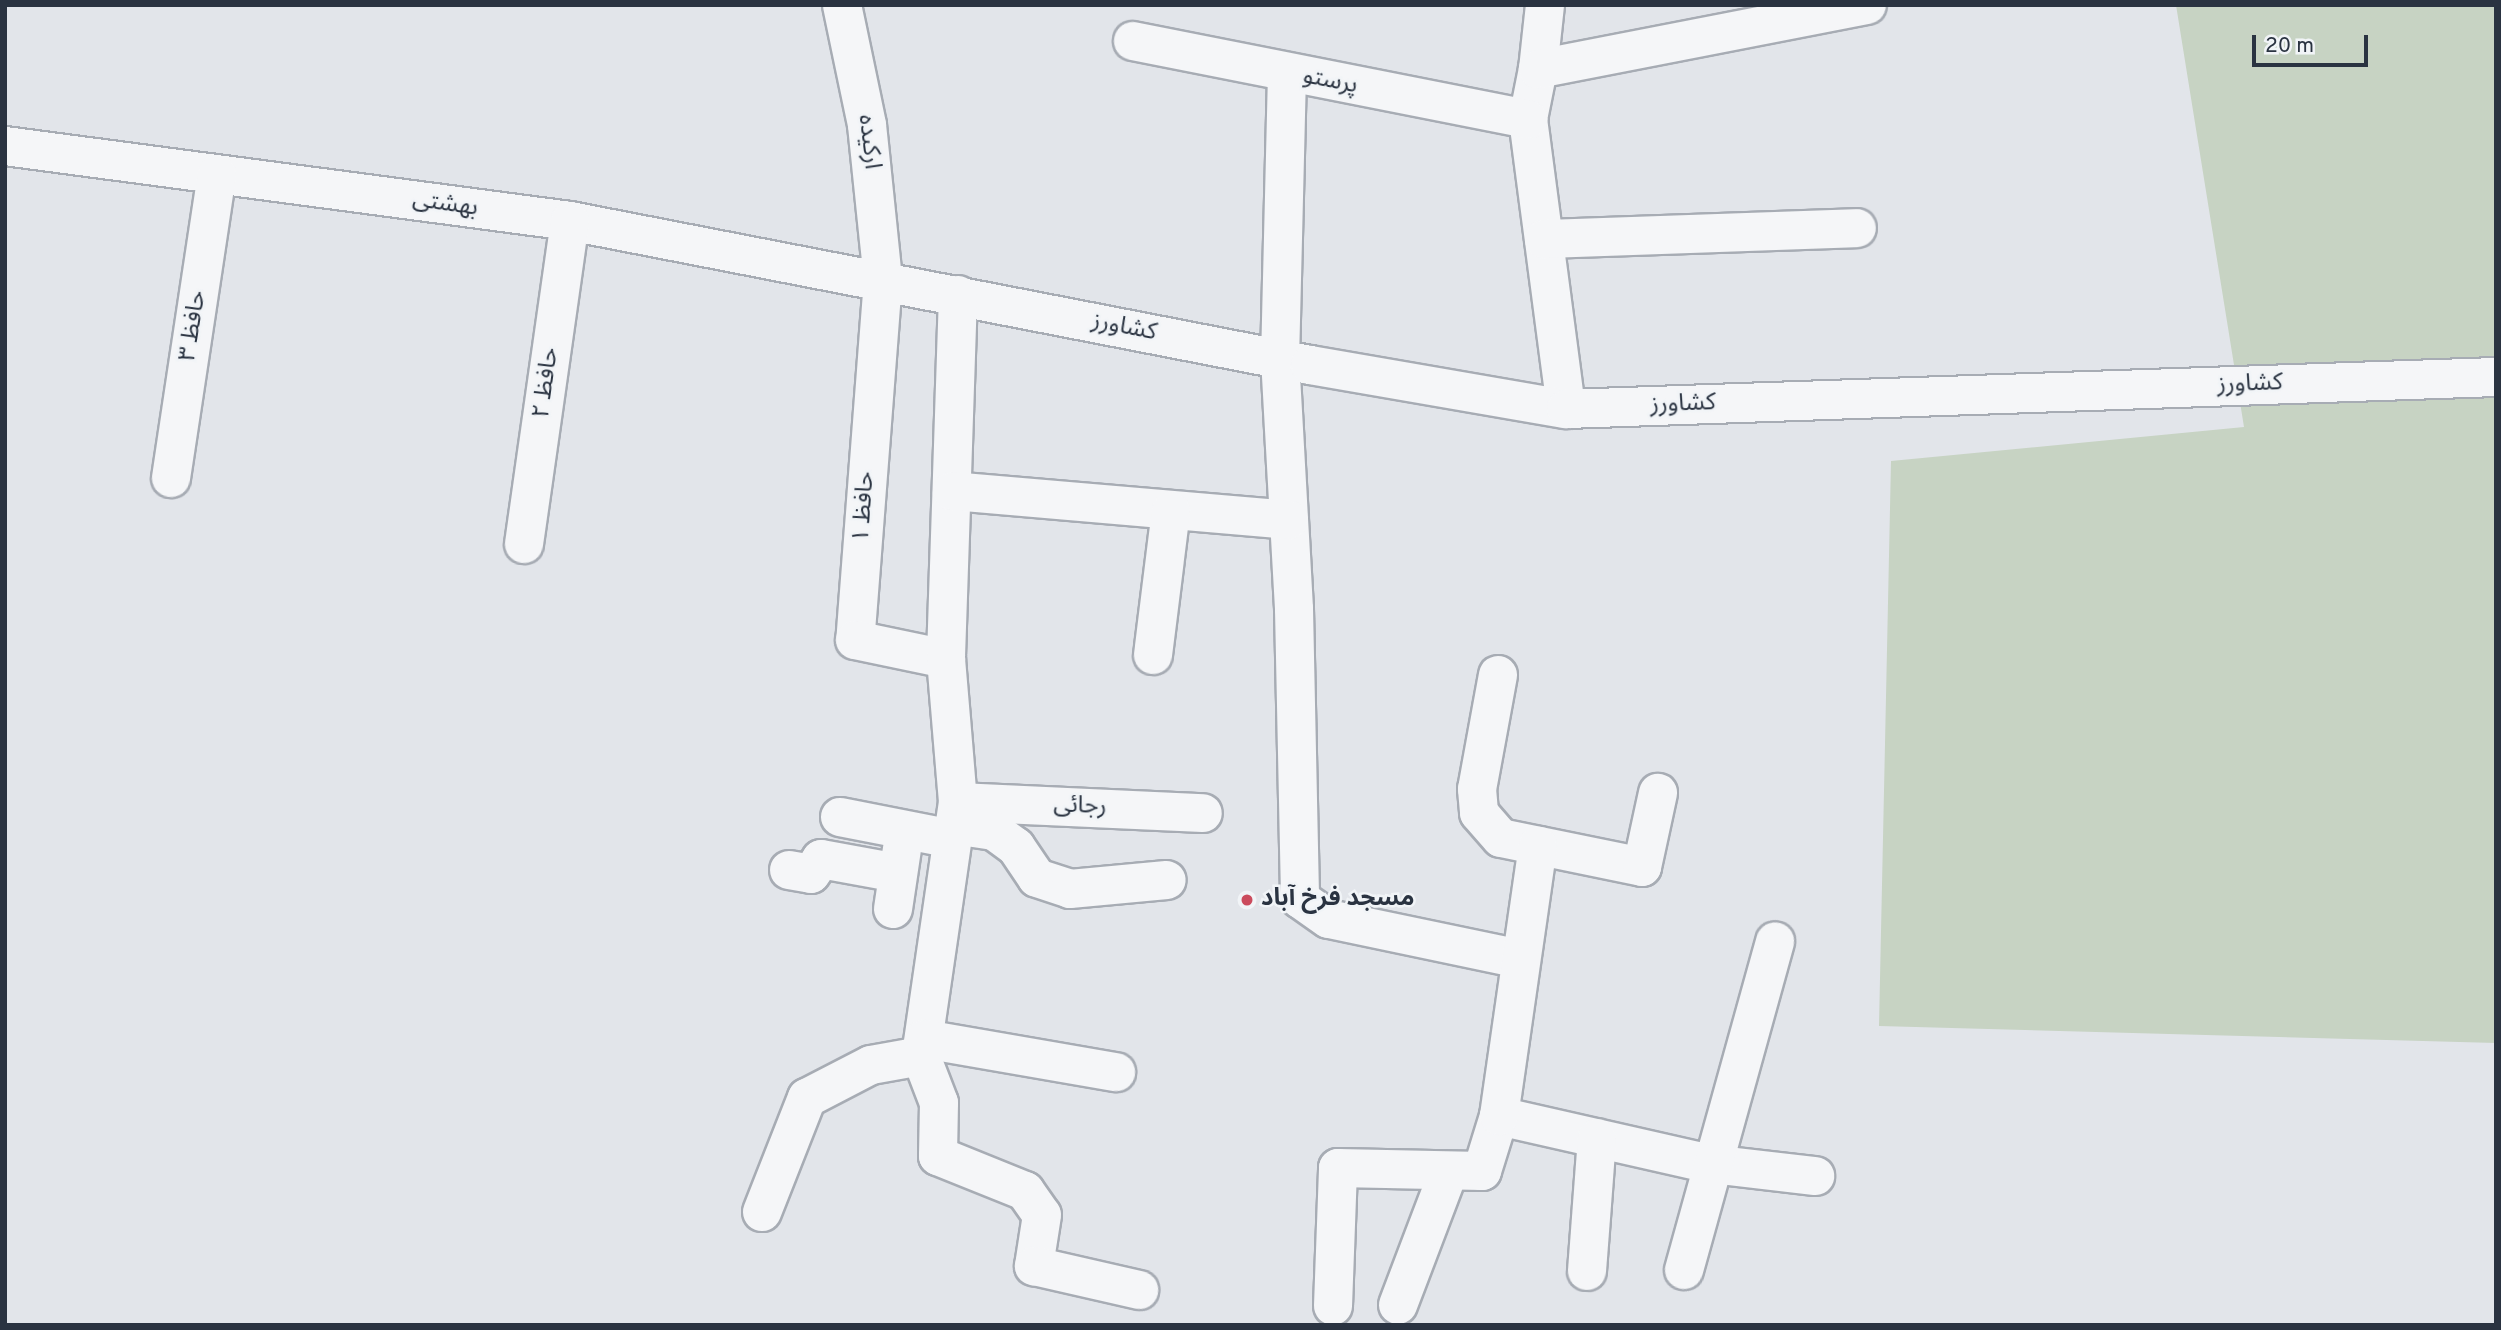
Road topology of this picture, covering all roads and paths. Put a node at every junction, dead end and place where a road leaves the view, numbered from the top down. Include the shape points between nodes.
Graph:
1 (842, 5) edge
2 (1545, 5) edge
3 (1867, 5) edge
4 (1133, 41) dead end
5 (1538, 69) junction
6 (1287, 74) junction
7 (1528, 119) junction
8 (5, 146) edge
9 (217, 174) junction
10 (570, 221) junction
11 (1857, 228) dead end
12 (1544, 239) junction
13 (883, 280) junction
14 (958, 295) junction
15 (1280, 358) junction
16 (2496, 377) edge
17 (1566, 409) junction
18 (172, 478) dead end
19 (952, 491) junction
20 (1171, 510) junction
21 (1289, 520) junction
22 (524, 544) dead end
23 (1153, 655) dead end
24 (946, 659) junction
25 (1498, 675) dead end
26 (1658, 793) dead end
27 (1203, 813) dead end
28 (840, 817) dead end
29 (955, 822) junction
30 (905, 830) junction
31 (1538, 846) junction
32 (789, 870) dead end
33 (1167, 880) dead end
34 (1775, 941) dead end
35 (1521, 959) junction
36 (923, 1048) junction
37 (1116, 1072) dead end
38 (1499, 1116) junction
39 (1597, 1138) junction
40 (1711, 1164) junction
41 (1449, 1171) junction
42 (1815, 1177) dead end
43 (762, 1212) dead end
44 (1684, 1270) dead end
45 (1587, 1271) dead end
46 (1139, 1290) dead end
47 (1398, 1305) dead end
48 (1333, 1306) dead end

1 - 13 street, ارکیده via 867,125
2 - 5 street
3 - 5 street
4 - 6 street, پرستو
5 - 7 street
6 - 7 street, پرستو
6 - 15 street
7 - 12 street
8 - 9 street, بهشتی
9 - 10 street, بهشتی
9 - 18 street, حافظ ۳
10 - 13 street, بهشتی
10 - 22 street, حافظ ۲
11 - 12 street
12 - 17 street
13 - 14 street, کشاورز
13 - 24 street, حافظ ۱ via 855,640
14 - 15 street, کشاورز
14 - 19 street
15 - 17 street, کشاورز
15 - 21 street
16 - 17 street, کشاورز
19 - 20 street
19 - 24 street
20 - 21 street
20 - 23 street
21 - 35 street via 1300,899 1329,919
24 - 29 street
25 - 31 street via 1477,789 1479,813 1502,838
26 - 31 street via 1642,867
27 - 29 street, رجائی
28 - 30 street
29 - 30 street
29 - 33 street via 994,831 1016,847 1037,878 1070,889
29 - 36 street
30 - 32 street via 895,891 821,859 811,874
31 - 35 street
34 - 40 street
35 - 38 street
36 - 37 street
36 - 43 street via 871,1065 807,1098
36 - 46 street via 939,1103 938,1156 1025,1191 1042,1215 1034,1266
38 - 39 street
38 - 41 street via 1482,1171
39 - 40 street
39 - 45 street
40 - 42 street
40 - 44 street
41 - 47 street
41 - 48 street via 1338,1168

